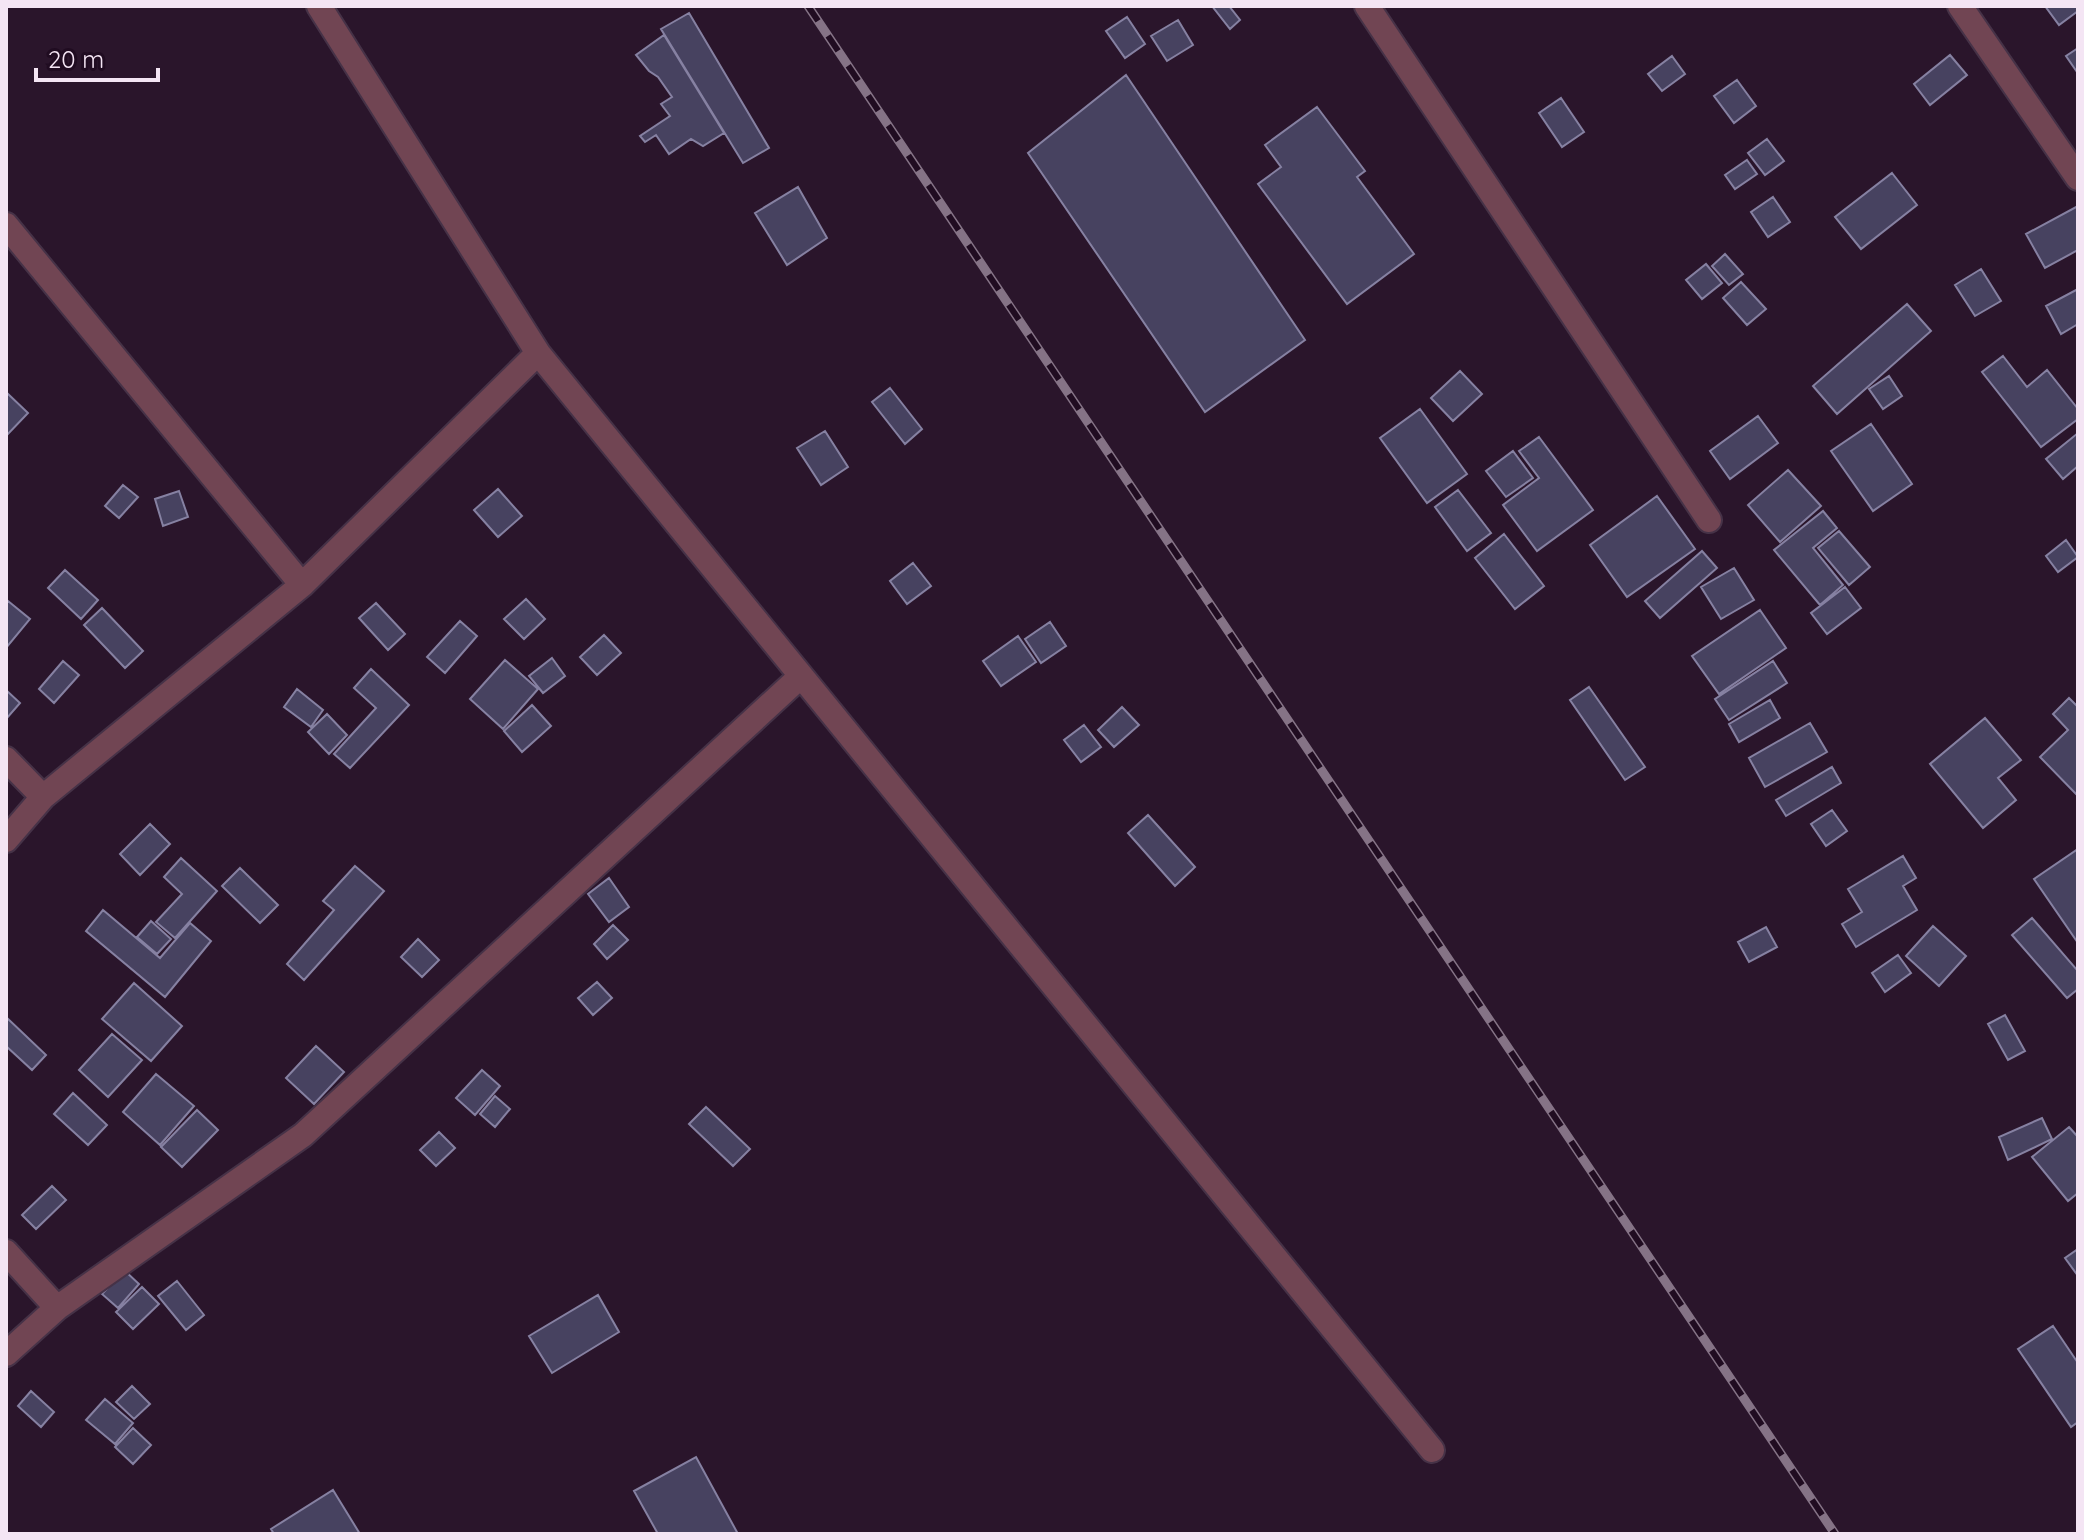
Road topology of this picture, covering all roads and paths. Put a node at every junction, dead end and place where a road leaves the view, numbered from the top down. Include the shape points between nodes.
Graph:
1 (319, 6) edge
2 (1367, 6) edge
3 (1960, 6) edge
4 (2078, 178) edge
5 (6, 225) edge
6 (538, 353) junction
7 (1709, 520) dead end
8 (302, 585) junction
9 (801, 676) junction
10 (6, 759) edge
11 (43, 797) junction
12 (6, 840) edge
13 (6, 1252) edge
14 (57, 1308) junction
15 (6, 1354) edge
16 (1432, 1450) dead end

1 - 6 street
2 - 7 street
3 - 4 street
5 - 8 street
6 - 8 street
6 - 9 street
8 - 11 street
9 - 14 street via 303,1135
9 - 16 street
10 - 11 street
11 - 12 street
13 - 14 street
14 - 15 street

